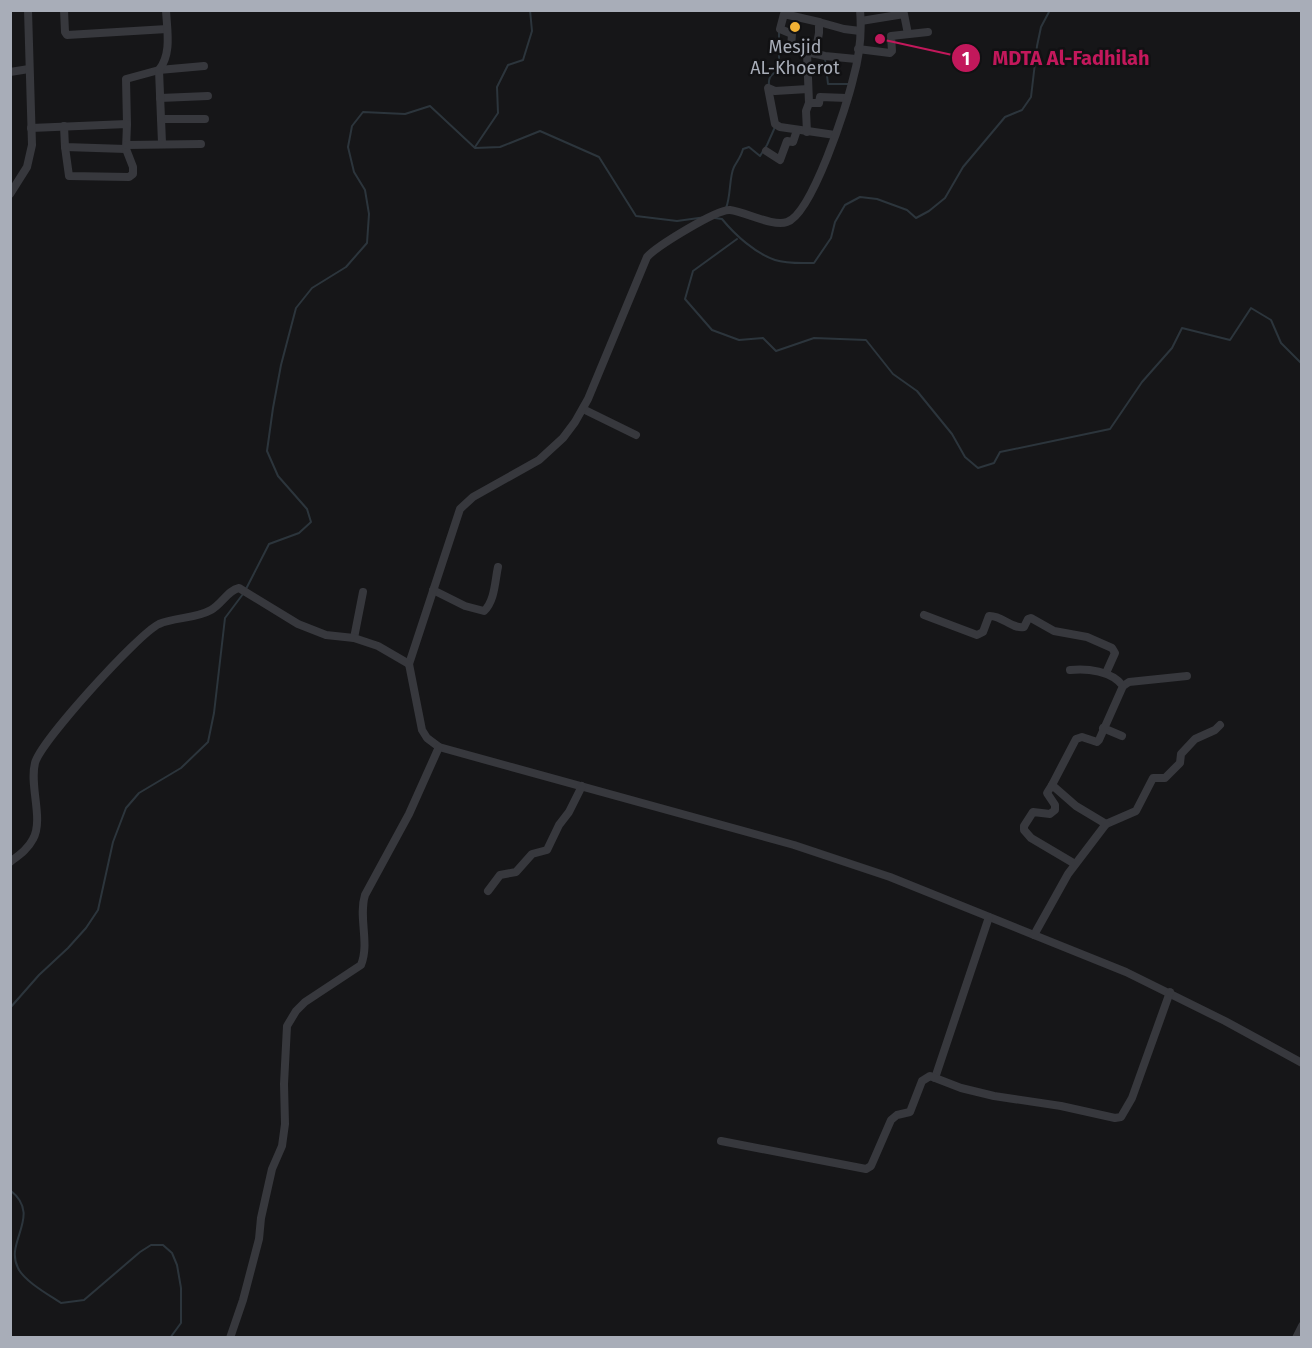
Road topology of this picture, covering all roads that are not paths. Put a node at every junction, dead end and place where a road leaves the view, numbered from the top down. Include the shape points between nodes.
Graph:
1 (27, 10) edge
2 (64, 10) edge
3 (166, 10) edge
4 (860, 10) edge
5 (784, 12) edge
6 (814, 17) edge
7 (861, 21) junction
8 (167, 29) junction
9 (860, 31) junction
10 (928, 32) dead end
11 (908, 34) junction
12 (858, 49) junction
13 (811, 53) junction
14 (856, 59) junction
15 (204, 66) dead end
16 (29, 69) junction
17 (159, 70) junction
18 (10, 72) edge
19 (808, 89) junction
20 (208, 96) dead end
21 (160, 98) junction
22 (847, 98) junction
23 (809, 103) junction
24 (205, 119) dead end
25 (161, 120) junction
26 (127, 124) junction
27 (64, 126) junction
28 (31, 128) junction
29 (797, 130) junction
30 (807, 132) junction
31 (833, 135) junction
32 (162, 144) junction
33 (201, 144) dead end
34 (65, 147) junction
35 (126, 147) junction
36 (766, 151) dead end
37 (10, 194) edge
38 (583, 409) junction
39 (636, 435) dead end
40 (498, 567) dead end
41 (433, 590) junction
42 (363, 592) dead end
43 (924, 615) dead end
44 (354, 638) junction
45 (409, 664) junction
46 (1070, 670) dead end
47 (1106, 673) junction
48 (1187, 676) dead end
49 (1123, 686) junction
50 (1220, 725) dead end
51 (1103, 728) junction
52 (1122, 736) dead end
53 (439, 747) junction
54 (1052, 784) junction
55 (582, 786) junction
56 (1106, 824) junction
57 (10, 861) edge
58 (1075, 864) junction
59 (488, 891) dead end
60 (989, 917) junction
61 (1034, 935) junction
62 (1170, 993) junction
63 (1302, 1063) edge
64 (934, 1078) junction
65 (721, 1141) dead end
66 (1302, 1326) edge
67 (230, 1338) edge
68 (1296, 1338) edge

1 - 16 street
2 - 8 street via 67,35
3 - 8 street
4 - 7 street
5 - 6 street
5 - 13 street via 780,30 792,34 791,48
6 - 9 street
6 - 13 street via 819,33
7 - 9 street
7 - 11 street via 904,14
8 - 17 street via 167,57
9 - 12 street
10 - 11 street
11 - 12 street via 891,36 890,53
12 - 14 street
13 - 14 street
13 - 19 street
14 - 22 street
15 - 17 street
16 - 18 street
16 - 28 street
17 - 21 street
17 - 26 street via 125,80
19 - 23 street
19 - 29 street via 768,88 775,124
20 - 21 street
21 - 25 street
22 - 23 street via 820,97 819,103
22 - 31 street
23 - 30 street
24 - 25 street
25 - 32 street
26 - 27 street
26 - 35 street
27 - 28 street
27 - 34 street
28 - 37 street via 27,167
29 - 30 street
29 - 36 street via 793,142 787,141 780,160
30 - 31 street
31 - 38 street via 822,173 791,220 776,223 727,210 709,217 647,257
32 - 33 street
32 - 35 street
34 - 35 street
34 - 35 street via 70,176 132,177
38 - 39 street
38 - 41 street via 563,438 539,460 473,497 460,509
40 - 41 street via 487,609 465,606
41 - 45 street
42 - 44 street
43 - 47 street via 977,635 983,632 989,616 996,616 1020,628 1031,618 1054,631 1088,636 1115,653
44 - 45 street via 378,646
44 - 57 street via 326,635 298,624 241,588 233,589 213,609 202,614 153,627 52,734 35,762 34,839
45 - 53 street via 422,730
46 - 47 street
47 - 49 street
48 - 49 street via 1129,682
49 - 51 street
50 - 56 street via 1195,739 1166,777 1153,778 1136,811
51 - 52 street
51 - 54 street via 1098,741 1082,737 1075,740
53 - 55 street
53 - 67 street via 409,814 365,895 362,962 305,1002 288,1026 282,1146 272,1169 259,1239
54 - 56 street via 1076,806
54 - 58 street via 1047,793 1055,810 1050,814 1033,812 1024,831
55 - 59 street via 547,850 532,854 516,872 500,875
55 - 60 street via 794,845 890,877
56 - 58 street
58 - 61 street
60 - 61 street
60 - 64 street
61 - 62 street
62 - 63 street
62 - 64 street via 1132,1098 1121,1117 994,1096
64 - 65 street via 928,1076 922,1081 910,1112 893,1117 871,1166 866,1169
66 - 68 street

